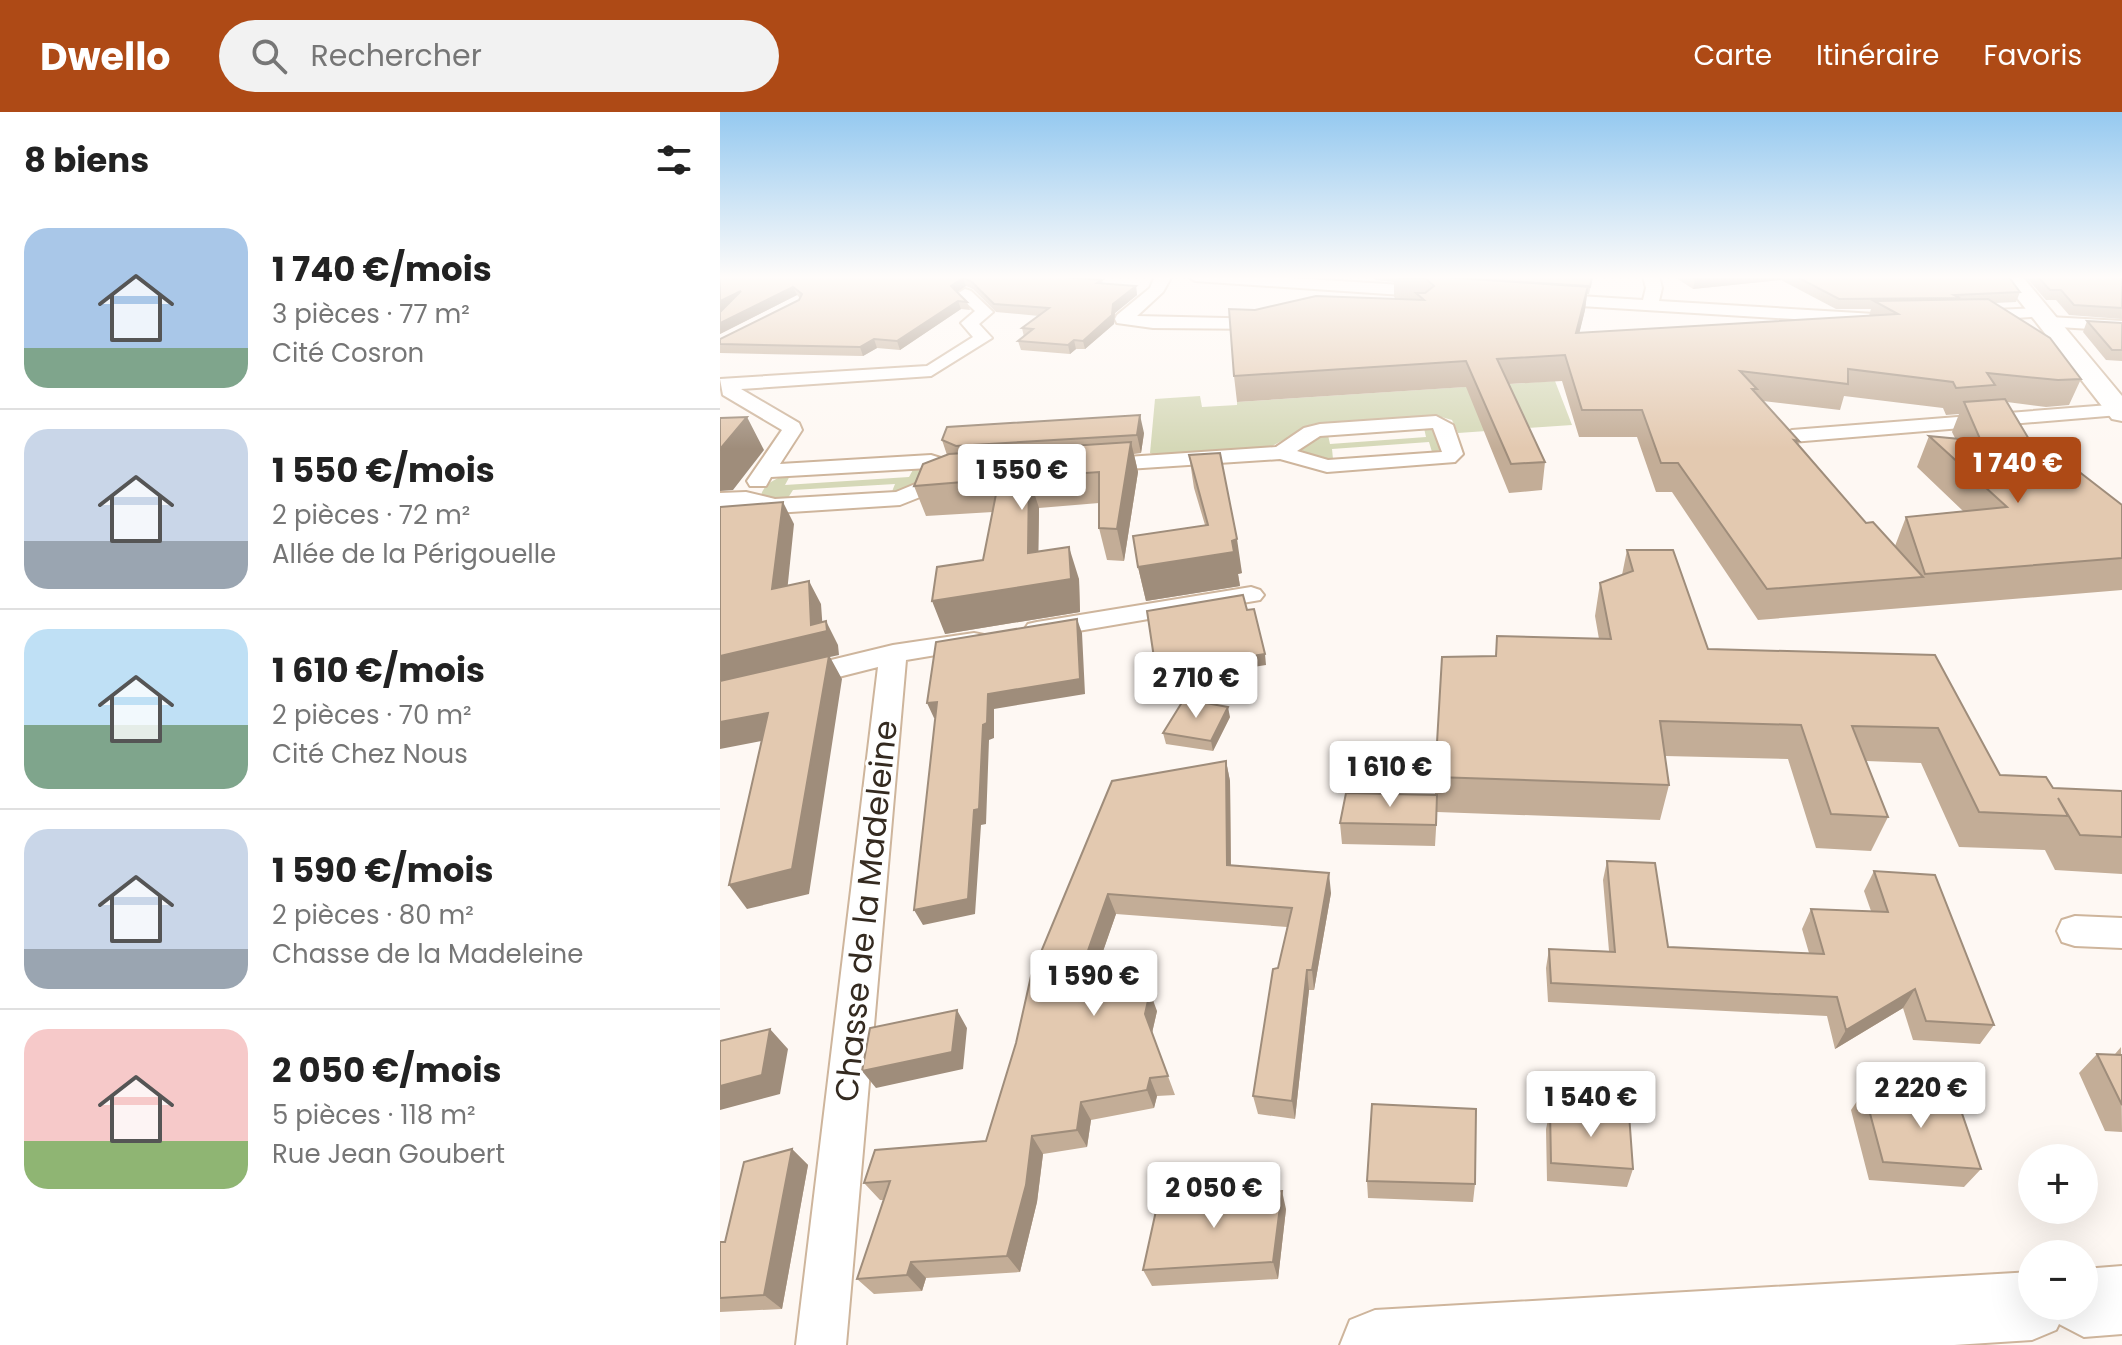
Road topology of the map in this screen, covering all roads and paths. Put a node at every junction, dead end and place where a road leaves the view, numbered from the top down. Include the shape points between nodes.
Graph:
1 (979, 334) edge
2 (2058, 334) edge
3 (727, 384) edge
4 (750, 401) junction
5 (2120, 411) edge
6 (720, 412) edge
7 (1792, 436) edge
8 (1281, 453) junction
9 (1082, 466) edge
10 (756, 484) junction
11 (720, 485) edge
12 (720, 500) edge
13 (1251, 595) dead end
14 (893, 654) junction
15 (720, 697) edge
16 (2075, 931) dead end
17 (2122, 933) edge
18 (2122, 1300) edge
19 (2098, 1302) edge
20 (2018, 1307) edge
21 (821, 1345) edge
22 (1375, 1345) edge

1 - 3 street via 983,338 937,370
2 - 5 main road
3 - 4 street
4 - 6 street
4 - 10 street via 789,423 792,430
5 - 7 street
8 - 8 street via 1327,466 1453,454 1443,425 1436,422 1320,430
8 - 9 street
10 - 10 street via 775,506 900,498 963,474 931,461
10 - 11 street
10 - 12 street
13 - 14 street
14 - 15 street
14 - 21 street, Chasse de la Madeleine
16 - 17 street
18 - 19 main road
20 - 22 main road

